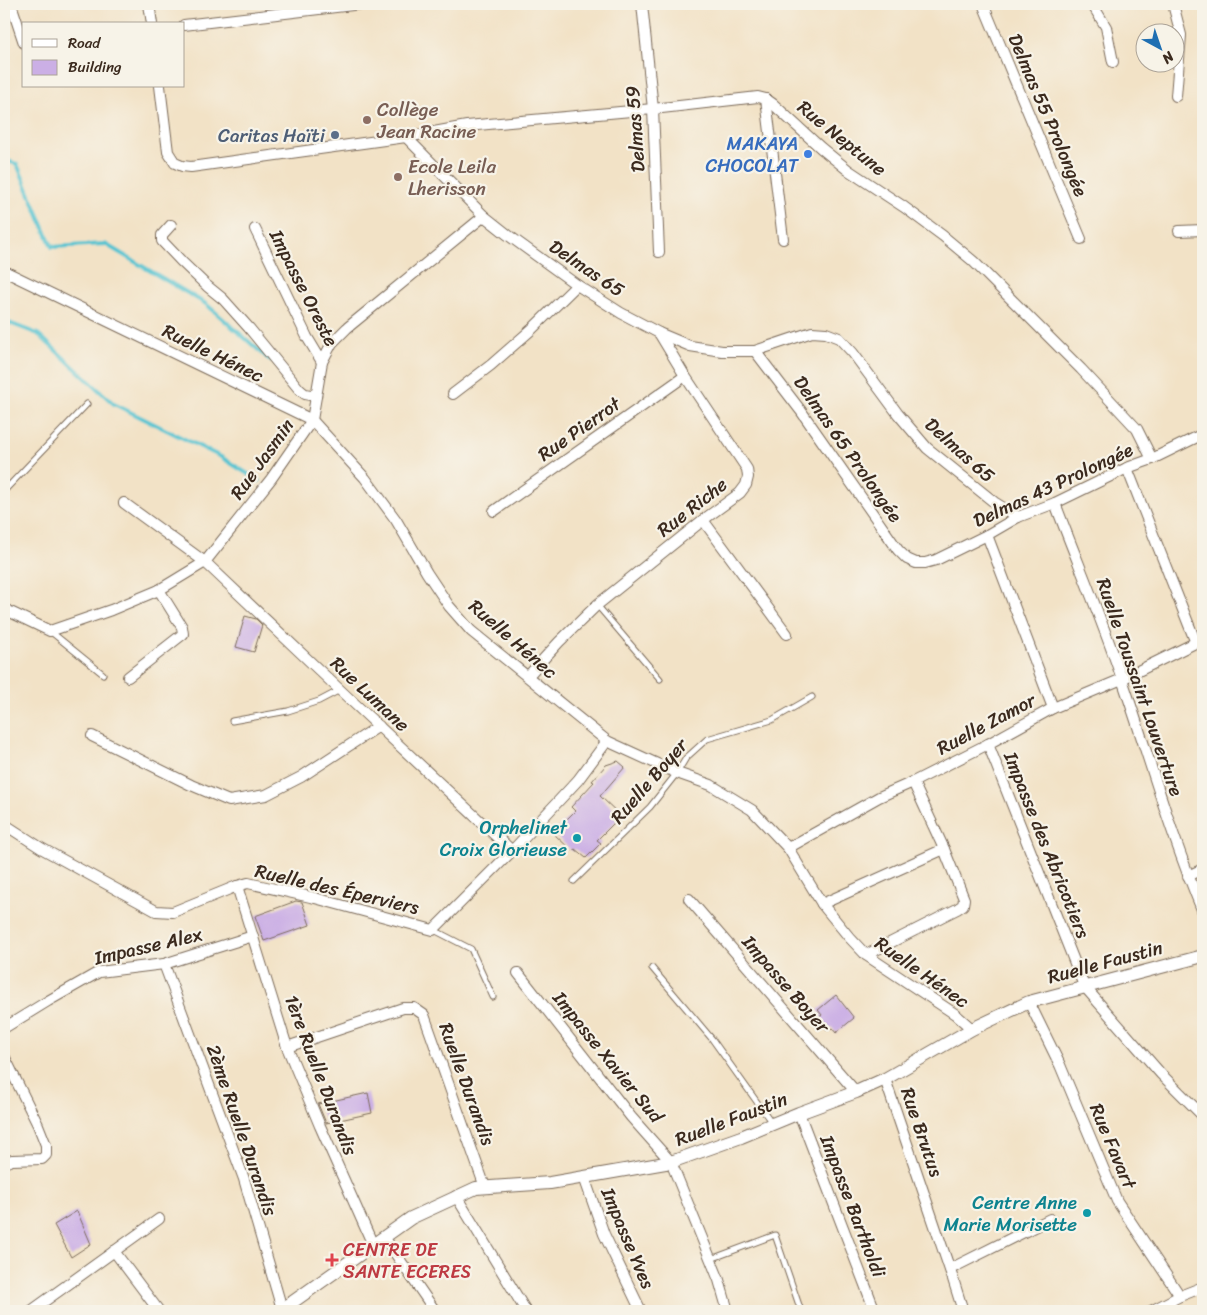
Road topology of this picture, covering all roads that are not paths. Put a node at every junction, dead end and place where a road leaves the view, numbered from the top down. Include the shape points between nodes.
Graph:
1 (11, 4) edge
2 (149, 4) edge
3 (361, 4) edge
4 (642, 4) edge
5 (983, 4) edge
6 (1092, 4) edge
7 (1173, 4) edge
8 (152, 22) edge
9 (185, 25) edge
10 (22, 37) edge
11 (1113, 62) dead end
12 (160, 88) edge
13 (1176, 96) dead end
14 (766, 99) junction
15 (653, 109) junction
16 (406, 137) junction
17 (484, 216) junction
18 (171, 225) dead end
19 (255, 229) dead end
20 (1179, 230) dead end
21 (1203, 230) edge
22 (783, 239) dead end
23 (1081, 239) dead end
24 (659, 252) dead end
25 (4, 271) edge
26 (577, 285) junction
27 (659, 333) junction
28 (755, 351) junction
29 (322, 362) junction
30 (685, 376) junction
31 (453, 394) dead end
32 (316, 396) junction
33 (87, 404) dead end
34 (312, 420) junction
35 (1202, 437) edge
36 (1152, 459) junction
37 (1127, 468) junction
38 (4, 491) edge
39 (124, 502) dead end
40 (1055, 502) junction
41 (494, 511) dead end
42 (1018, 517) junction
43 (703, 520) junction
44 (987, 535) junction
45 (205, 562) junction
46 (916, 563) joint
47 (160, 590) junction
48 (597, 605) junction
49 (4, 610) edge
50 (50, 631) junction
51 (788, 634) dead end
52 (1200, 641) edge
53 (103, 674) dead end
54 (528, 676) junction
55 (128, 677) dead end
56 (660, 679) dead end
57 (1122, 679) junction
58 (340, 690) junction
59 (812, 697) dead end
60 (1053, 708) junction
61 (232, 721) dead end
62 (378, 726) junction
63 (92, 736) dead end
64 (607, 741) junction
65 (988, 744) junction
66 (677, 773) junction
67 (913, 782) junction
68 (4, 824) edge
69 (788, 848) junction
70 (944, 849) junction
71 (512, 851) junction
72 (1203, 869) edge
73 (1188, 876) junction
74 (574, 881) dead end
75 (237, 886) junction
76 (689, 899) dead end
77 (822, 904) junction
78 (1203, 912) edge
79 (433, 930) junction
80 (253, 936) junction
81 (866, 955) junction
82 (1203, 956) edge
83 (164, 964) junction
84 (652, 968) dead end
85 (518, 973) dead end
86 (1084, 986) junction
87 (493, 997) dead end
88 (1029, 1002) junction
89 (4, 1028) edge
90 (972, 1029) junction
91 (288, 1047) junction
92 (4, 1056) edge
93 (886, 1079) junction
94 (856, 1092) junction
95 (799, 1113) junction
96 (1203, 1116) edge
97 (773, 1123) junction
98 (671, 1162) junction
99 (4, 1164) edge
100 (584, 1177) junction
101 (486, 1187) junction
102 (456, 1196) junction
103 (159, 1219) dead end
104 (1050, 1219) dead end
105 (384, 1237) junction
106 (372, 1245) junction
107 (114, 1250) junction
108 (711, 1259) junction
109 (950, 1269) junction
110 (1203, 1287) edge
111 (1180, 1296) junction
112 (281, 1310) edge
113 (31, 1311) edge
114 (159, 1311) edge
115 (435, 1311) edge
116 (526, 1311) edge
117 (640, 1311) edge
118 (728, 1311) edge
119 (801, 1311) edge
120 (875, 1311) edge
121 (963, 1311) edge
122 (1151, 1311) edge

1 - 10 street
2 - 8 street
3 - 9 street
4 - 15 street, Delmas 59
5 - 23 street, Delmas 55 Prolongée
6 - 11 street via 1106,27
7 - 13 street via 1181,35
12 - 16 street via 168,152 175,163 182,166
14 - 15 street via 758,97
14 - 22 street
14 - 36 street, Rue Neptune via 848,170 904,206 973,261 1137,429
15 - 16 street via 467,126
15 - 24 street, Delmas 59
16 - 17 street, Delmas 65
17 - 26 street, Delmas 65
17 - 29 street, Rue Jasmin via 348,328 332,343
18 - 32 street via 162,241 223,299 299,389
19 - 29 street, Impasse Oreste
20 - 21 street
25 - 34 street, Ruelle Hénec
26 - 27 street, Delmas 65
26 - 31 street via 531,330
27 - 28 street, Delmas 65 via 690,346 722,351
27 - 30 street, Rue Riche
28 - 42 street, Delmas 65 via 812,332 838,338 927,448 994,502
28 - 46 street, Delmas 65 Prolongée via 898,550
29 - 32 street, Rue Jasmin
30 - 41 street, Rue Pierrot
30 - 43 street, Rue Riche via 747,469 748,477 740,493
32 - 34 street, Rue Jasmin
33 - 38 lane
34 - 45 street, Rue Jasmin via 271,479
34 - 54 street, Ruelle Hénec via 365,478 391,513 449,606 471,631
35 - 36 street, Delmas 43 Prolongée
36 - 37 street, Delmas 43 Prolongée
37 - 40 street, Delmas 43 Prolongée
37 - 52 street
39 - 45 street, Rue Lumane
40 - 42 street, Delmas 43 Prolongée
40 - 57 street, Ruelle Toussaint Louverture
42 - 44 street, Delmas 43 Prolongée
43 - 48 street, Rue Riche
43 - 51 street
44 - 46 street, Delmas 43 Prolongée via 936,560
44 - 60 street
45 - 47 street, Rue Jasmin
45 - 58 street, Rue Lumane
47 - 50 street, Rue Jasmin
47 - 55 street via 183,634
48 - 54 street, Rue Riche
48 - 56 lane
49 - 50 street
50 - 53 lane
52 - 57 street, Ruelle Zamor
54 - 64 street, Ruelle Hénec
57 - 60 street, Ruelle Zamor
57 - 73 street, Ruelle Toussaint Louverture
58 - 61 lane via 288,711
58 - 62 street, Rue Lumane
59 - 66 lane, Ruelle Boyer via 772,720 707,739 686,758
60 - 65 street, Ruelle Zamor
62 - 63 street via 301,777 266,795 229,800
62 - 71 street, Rue Lumane
64 - 66 street, Ruelle Hénec
64 - 71 street, Ruelle des Éperviers via 578,780
65 - 67 street, Ruelle Zamor
65 - 86 street, Impasse des Abricotiers
66 - 69 street, Ruelle Hénec via 711,785 752,810
66 - 74 lane, Ruelle Boyer via 650,806
67 - 69 street, Ruelle Zamor via 879,797
67 - 70 street
68 - 75 street, Ruelle des Éperviers via 156,911 172,912
69 - 77 street, Ruelle Hénec
70 - 77 street
70 - 81 street via 964,899 963,905
71 - 79 street, Ruelle des Éperviers
72 - 73 street
73 - 78 street, Ruelle Toussaint Louverture
75 - 79 street, Ruelle des Éperviers via 248,883 315,898
75 - 80 street, 1ère Ruelle Durandis
76 - 94 street, Impasse Boyer
77 - 81 street, Ruelle Hénec
79 - 87 lane via 471,949
80 - 83 street, Impasse Alex
80 - 91 street, 1ère Ruelle Durandis
81 - 90 street, Ruelle Hénec via 955,1014
82 - 86 street, Ruelle Faustin
83 - 89 street, Impasse Alex via 99,972
83 - 112 street, 2ème Ruelle Durandis via 244,1179
84 - 97 lane via 712,1039
85 - 98 street, Impasse Xavier Sud via 631,1117
86 - 88 street, Ruelle Faustin
86 - 96 street, Impasse des Abricotiers via 1161,1074
88 - 90 street, Ruelle Faustin
88 - 111 street, Rue Favart via 1060,1065 1117,1200
90 - 93 street, Ruelle Faustin
91 - 101 street, Ruelle Durandis via 403,1008 414,1008 424,1015
91 - 106 street, 1ère Ruelle Durandis
92 - 99 street via 46,1145 46,1155 42,1159 12,1160
93 - 94 street, Ruelle Faustin
93 - 109 street, Rue Brutus
94 - 95 street, Ruelle Faustin
95 - 97 street, Ruelle Faustin
95 - 120 street, Impasse Bartholdi
97 - 98 street, Ruelle Faustin
98 - 100 street, Ruelle Faustin
98 - 108 street, Impasse Xavier Sud
100 - 101 street, Ruelle Faustin via 550,1184
100 - 117 street, Impasse Yves via 604,1234
101 - 102 street, Ruelle Faustin
102 - 105 street, Ruelle Faustin via 411,1218
102 - 116 street
103 - 107 street
104 - 109 street
105 - 106 street, Ruelle Faustin
105 - 115 street
106 - 112 street, Ruelle Faustin
107 - 113 street
107 - 114 street
108 - 118 street, Impasse Xavier Sud
108 - 119 lane via 775,1235
109 - 121 street, Rue Brutus
110 - 111 street
111 - 122 street

